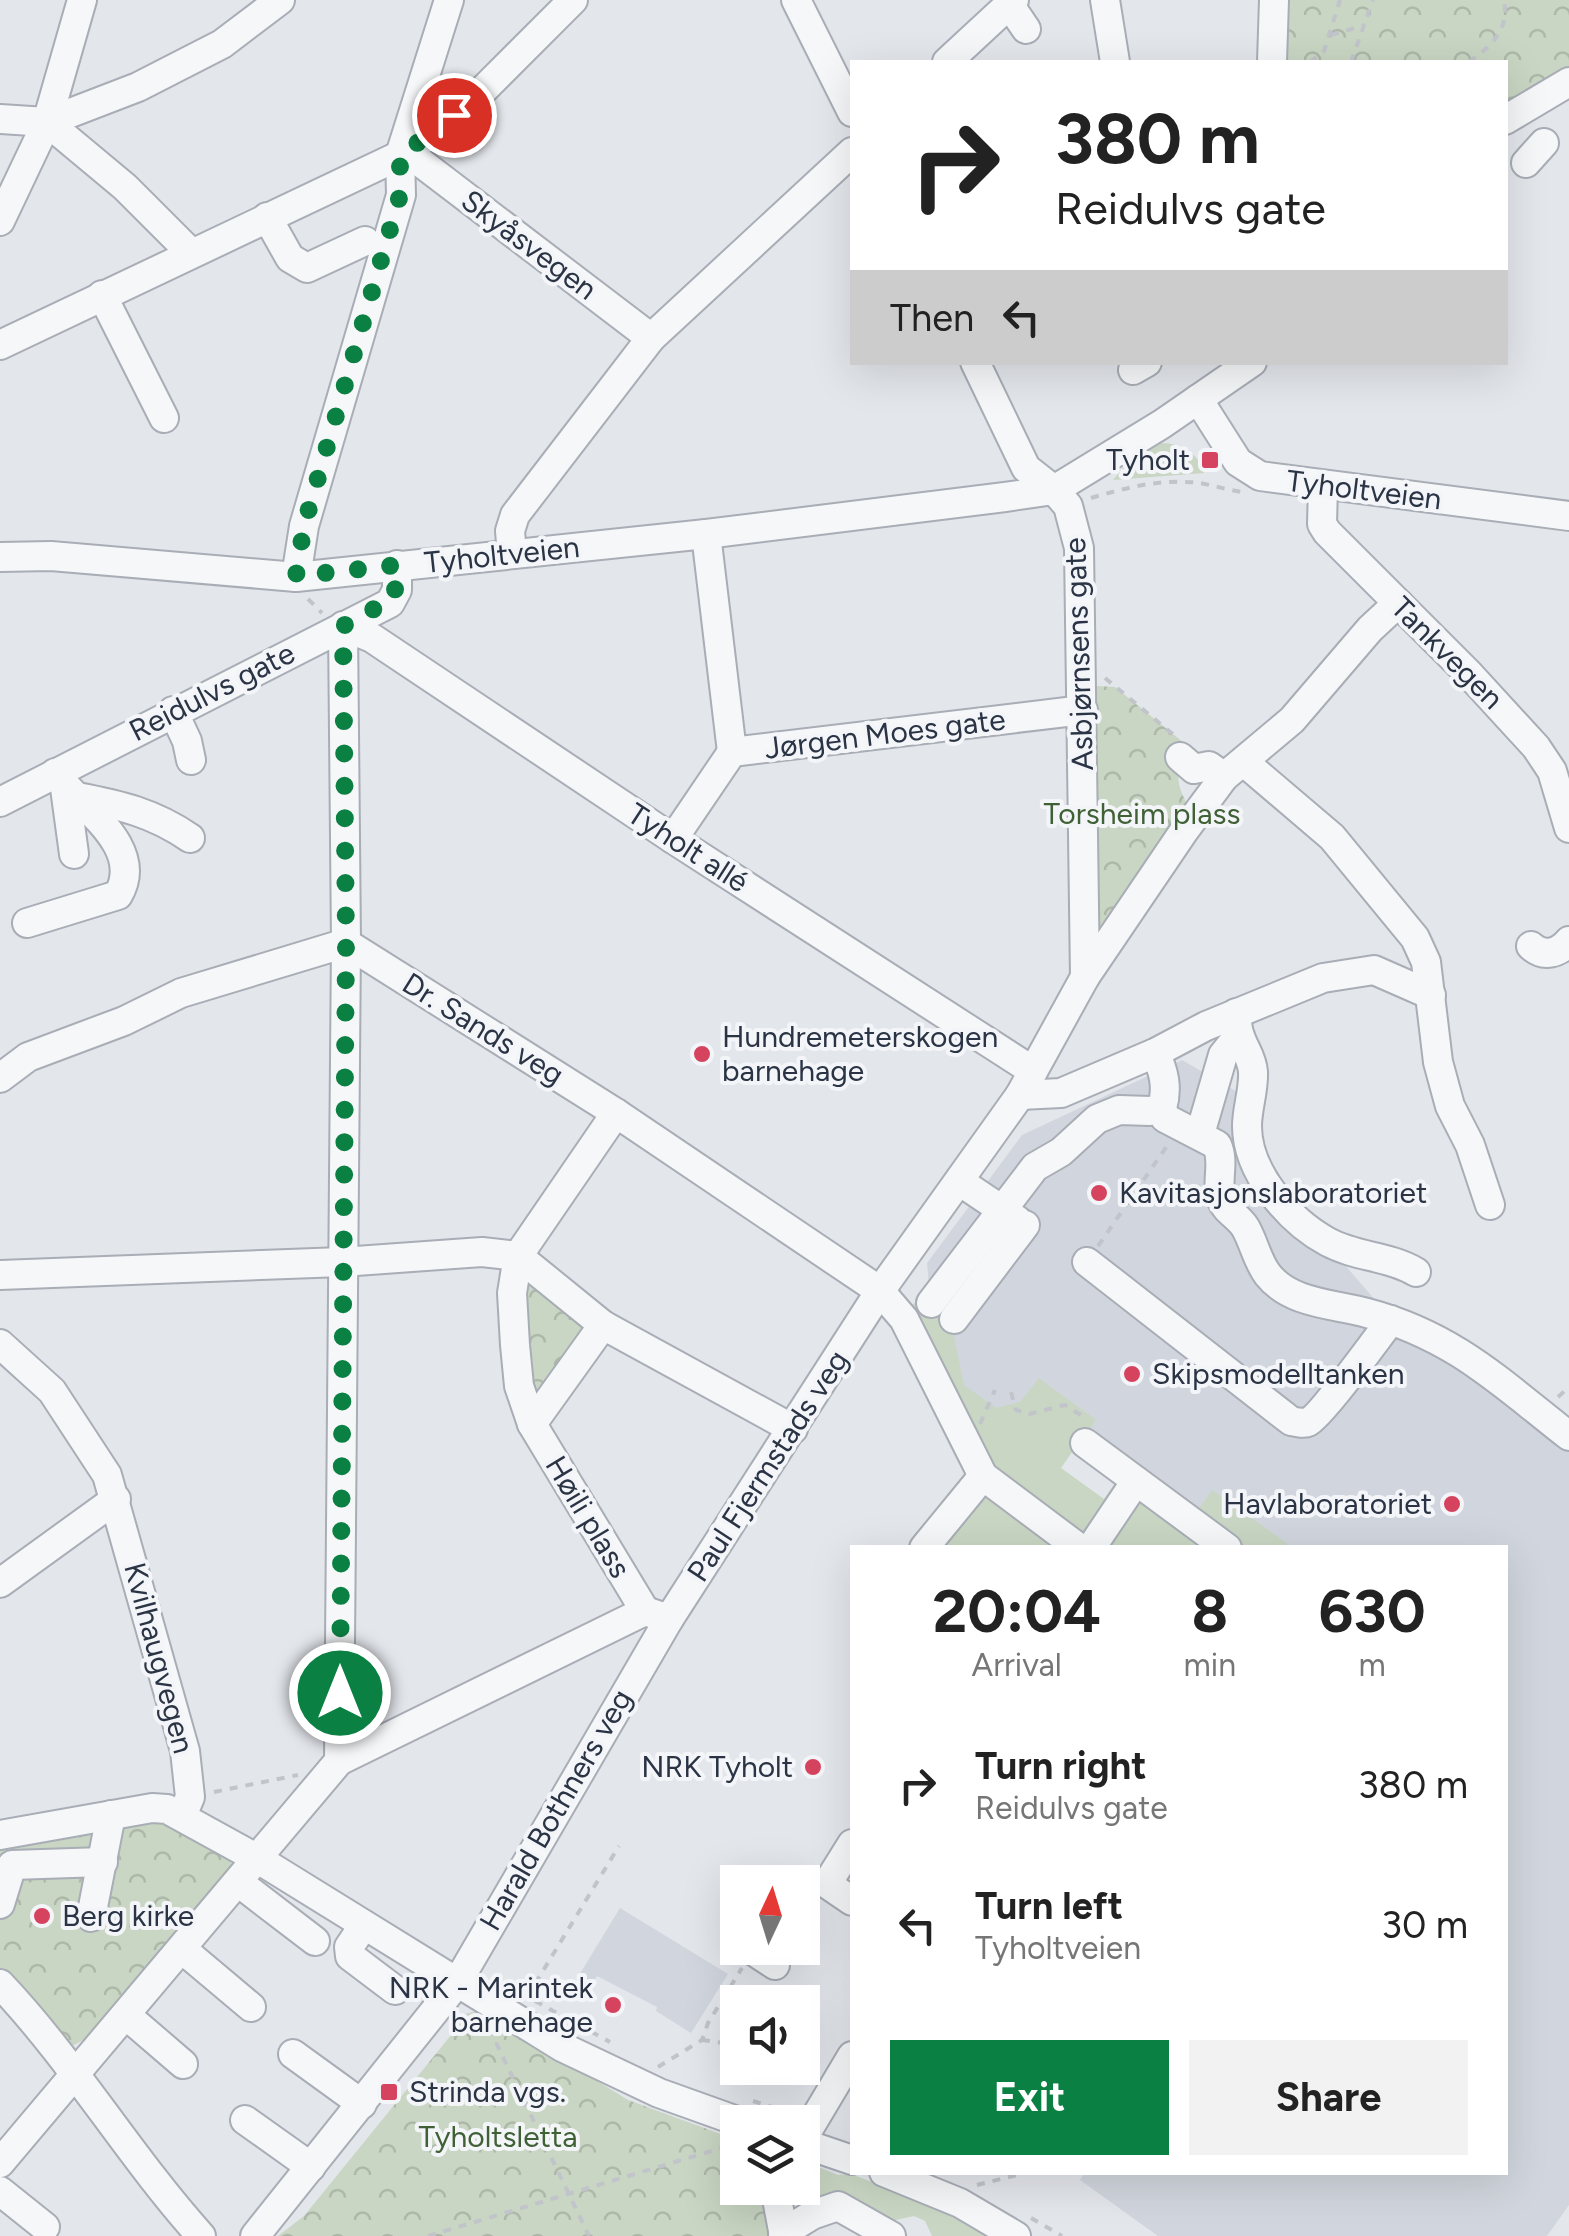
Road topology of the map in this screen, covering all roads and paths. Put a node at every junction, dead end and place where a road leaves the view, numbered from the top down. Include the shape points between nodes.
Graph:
1 (82, 0) edge
2 (280, 0) edge
3 (449, 0) edge
4 (573, 0) edge
5 (796, 0) edge
6 (1105, 0) edge
7 (1274, 0) edge
8 (1340, 0) edge
9 (1373, 0) edge
10 (1504, 0) edge
11 (1012, 2) edge
12 (1366, 24) junction
13 (1026, 29) dead end
14 (1331, 35) junction
15 (949, 60) edge
16 (1115, 60) edge
17 (1272, 60) edge
18 (1313, 60) edge
19 (1352, 60) edge
20 (1472, 60) edge
21 (1569, 82) edge
22 (850, 108) edge
23 (1508, 118) edge
24 (0, 119) edge
25 (47, 122) junction
26 (403, 154) junction
27 (850, 154) edge
28 (266, 217) junction
29 (0, 221) edge
30 (365, 241) dead end
31 (191, 253) junction
32 (102, 295) junction
33 (651, 338) junction
34 (0, 345) edge
35 (976, 365) edge
36 (1245, 365) edge
37 (1209, 381) edge
38 (164, 418) dead end
39 (1212, 486) dead end
40 (1324, 486) junction
41 (1061, 498) junction
42 (1569, 516) edge
43 (706, 534) junction
44 (512, 554) junction
45 (0, 557) edge
46 (398, 565) junction
47 (296, 576) junction
48 (1398, 603) junction
49 (343, 626) junction
50 (1082, 660) junction
51 (1082, 710) junction
52 (173, 711) junction
53 (732, 752) junction
54 (1180, 757) joint
55 (191, 760) dead end
56 (1234, 770) junction
57 (66, 786) junction
58 (0, 802) edge
59 (1569, 828) edge
60 (190, 838) dead end
61 (673, 839) junction
62 (74, 854) dead end
63 (27, 923) dead end
64 (1569, 941) edge
65 (346, 943) junction
66 (1531, 946) dead end
67 (1086, 977) junction
68 (1431, 995) junction
69 (1238, 1024) junction
70 (1155, 1052) junction
71 (0, 1078) edge
72 (1026, 1083) junction
73 (616, 1113) junction
74 (1180, 1123) junction
75 (959, 1180) junction
76 (1490, 1205) dead end
77 (1021, 1225) junction
78 (518, 1256) junction
79 (342, 1262) junction
80 (1087, 1262) joint
81 (1416, 1272) dead end
82 (0, 1275) edge
83 (880, 1291) junction
84 (942, 1311) dead end
85 (1391, 1320) junction
86 (603, 1324) junction
87 (0, 1344) edge
88 (1011, 1392) dead end
89 (532, 1424) junction
90 (793, 1430) junction
91 (1569, 1436) edge
92 (1085, 1443) joint
93 (983, 1476) junction
94 (1136, 1481) junction
95 (116, 1499) junction
96 (1211, 1543) edge
97 (926, 1545) edge
98 (1075, 1545) edge
99 (1093, 1545) edge
100 (0, 1583) edge
101 (657, 1615) junction
102 (335, 1764) junction
103 (186, 1807) junction
104 (111, 1814) junction
105 (0, 1835) edge
106 (618, 1846) dead end
107 (850, 1847) edge
108 (6, 1855) edge
109 (258, 1859) junction
110 (103, 1862) junction
111 (238, 1882) junction
112 (850, 1900) edge
113 (0, 1904) edge
114 (91, 1917) dead end
115 (364, 1925) junction
116 (315, 1941) dead end
117 (182, 1949) junction
118 (739, 1965) edge
119 (456, 1983) junction
120 (0, 1984) edge
121 (514, 1989) dead end
122 (395, 1990) dead end
123 (528, 1997) junction
124 (250, 2007) dead end
125 (126, 2015) junction
126 (489, 2027) dead end
127 (702, 2040) junction
128 (610, 2042) dead end
129 (720, 2043) edge
130 (293, 2054) dead end
131 (850, 2062) edge
132 (183, 2064) dead end
133 (674, 2074) dead end
134 (74, 2076) junction
135 (362, 2104) junction
136 (720, 2105) edge
137 (820, 2111) edge
138 (245, 2120) dead end
139 (820, 2142) edge
140 (720, 2148) edge
141 (850, 2159) edge
142 (0, 2163) edge
143 (311, 2167) junction
144 (891, 2175) edge
145 (1017, 2175) edge
146 (974, 2186) dead end
147 (0, 2191) edge
148 (567, 2194) junction
149 (778, 2205) edge
150 (45, 2227) dead end
151 (783, 2235) edge
152 (201, 2236) edge
153 (255, 2236) edge
154 (428, 2236) edge
155 (589, 2236) edge
156 (891, 2236) edge
157 (1016, 2236) edge

1 - 25 street
2 - 25 street via 222,44 138,87
3 - 26 street
4 - 26 street via 476,96
5 - 22 street
6 - 16 street
7 - 17 street
8 - 14 path
9 - 12 path
10 - 20 path via 1496,42
11 - 13 street
11 - 15 street
12 - 14 path
12 - 19 path
14 - 18 path
21 - 23 street
24 - 25 street
25 - 29 street
25 - 31 street
26 - 28 street
26 - 33 street, Skyåsvegen
26 - 47 street via 400,195 304,526
27 - 33 street
28 - 30 street via 290,258 307,268
28 - 31 street
31 - 32 street
32 - 34 street
32 - 38 street
33 - 44 street via 515,514
35 - 41 street via 1026,468
36 - 37 street
37 - 40 street, Tyholtveien via 1220,438 1238,462 1279,480
37 - 41 street
39 - 41 path via 1186,482
40 - 42 street, Tyholtveien
40 - 48 street, Tankvegen via 1322,524
41 - 43 street, Tyholtveien
41 - 50 street, Asbjørnsens gate via 1081,565
43 - 44 street, Tyholtveien
43 - 53 street
44 - 46 street, Tyholtveien
45 - 47 street, Tyholtveien
46 - 47 street, Tyholtveien
46 - 49 street, Reidulvs gate via 394,598
48 - 56 street, Paul Fjermstads veg via 1315,696
48 - 59 street, Tankvegen via 1536,747 1552,771
49 - 52 street, Reidulvs gate
49 - 61 street, Tyholt allé via 372,638
49 - 65 street
50 - 51 street, Asbjørnsens gate
50 - 54 path via 1184,743
51 - 53 street, Jørgen Moes gate
51 - 67 street, Asbjørnsens gate
52 - 55 street
52 - 57 street, Reidulvs gate
53 - 61 street, Jørgen Moes gate
54 - 56 street via 1194,769
56 - 67 street, Paul Fjermstads veg
56 - 68 street via 1332,836 1402,919 1426,962
57 - 58 street, Reidulvs gate
57 - 60 street via 146,812
57 - 62 street
57 - 63 street via 107,826 123,860 124,884 118,895
61 - 72 street, Tyholt allé
64 - 66 street via 1552,954
65 - 71 street via 181,993 28,1056
65 - 73 street, Dr. Sands veg
65 - 79 street
67 - 72 street, Paul Fjermstads veg
68 - 69 street via 1374,970 1324,978
68 - 76 street via 1450,1106
69 - 70 street
69 - 74 street
69 - 81 street via 1253,1070 1250,1146 1266,1182 1286,1209 1330,1243
70 - 72 street via 1061,1093
70 - 74 street
72 - 75 street, Paul Fjermstads veg
73 - 78 street
73 - 83 street, Dr. Sands veg
74 - 77 street via 1119,1110 1097,1118 1035,1167
74 - 80 path
74 - 85 street via 1214,1140 1225,1208 1244,1226 1278,1285
75 - 77 street
75 - 83 street, Paul Fjermstads veg
77 - 84 street
78 - 79 street via 482,1252
78 - 86 street
78 - 89 street, Høili plass via 515,1345
79 - 82 street
79 - 102 street
80 - 85 street via 1292,1421 1309,1422
83 - 90 street, Paul Fjermstads veg
83 - 93 street, Dr. Sands veg via 904,1319
85 - 91 street via 1488,1369
86 - 89 street, Høili plass
86 - 90 street
87 - 95 street, Kvilhaugvegen via 52,1391
88 - 92 path via 1016,1410 1029,1414 1065,1405 1080,1414 1097,1427
89 - 101 street, Høili plass
90 - 101 street, Paul Fjermstads veg
92 - 94 street
93 - 97 street
93 - 98 street
94 - 96 street
94 - 99 street
95 - 100 street
95 - 103 street, Kvilhaugvegen via 186,1750
101 - 102 street
101 - 119 street, Harald Bothners veg
102 - 103 path
102 - 109 street
103 - 104 street
103 - 109 street
104 - 105 street
104 - 110 street
106 - 123 path
107 - 112 street via 827,1884
108 - 110 street
108 - 113 street
109 - 111 street
109 - 115 street
110 - 114 street
111 - 116 street
111 - 117 street
115 - 119 street
115 - 122 street via 350,1956
117 - 124 street
117 - 125 street
118 - 127 path
119 - 135 street, Harald Bothners veg
119 - 136 street via 562,2047 659,2093
120 - 134 street
121 - 123 path
123 - 128 path
125 - 132 street
125 - 134 street
126 - 148 path
127 - 129 path
127 - 133 path via 658,2067
130 - 135 street
131 - 137 street
134 - 142 street
134 - 152 street
135 - 143 street, Harald Bothners veg
138 - 143 street
139 - 141 street
140 - 148 path
143 - 153 street, Harald Bothners veg
144 - 157 street via 960,2203
145 - 146 path
147 - 150 street
148 - 154 path
148 - 155 path
149 - 151 street
151 - 156 street via 838,2206

